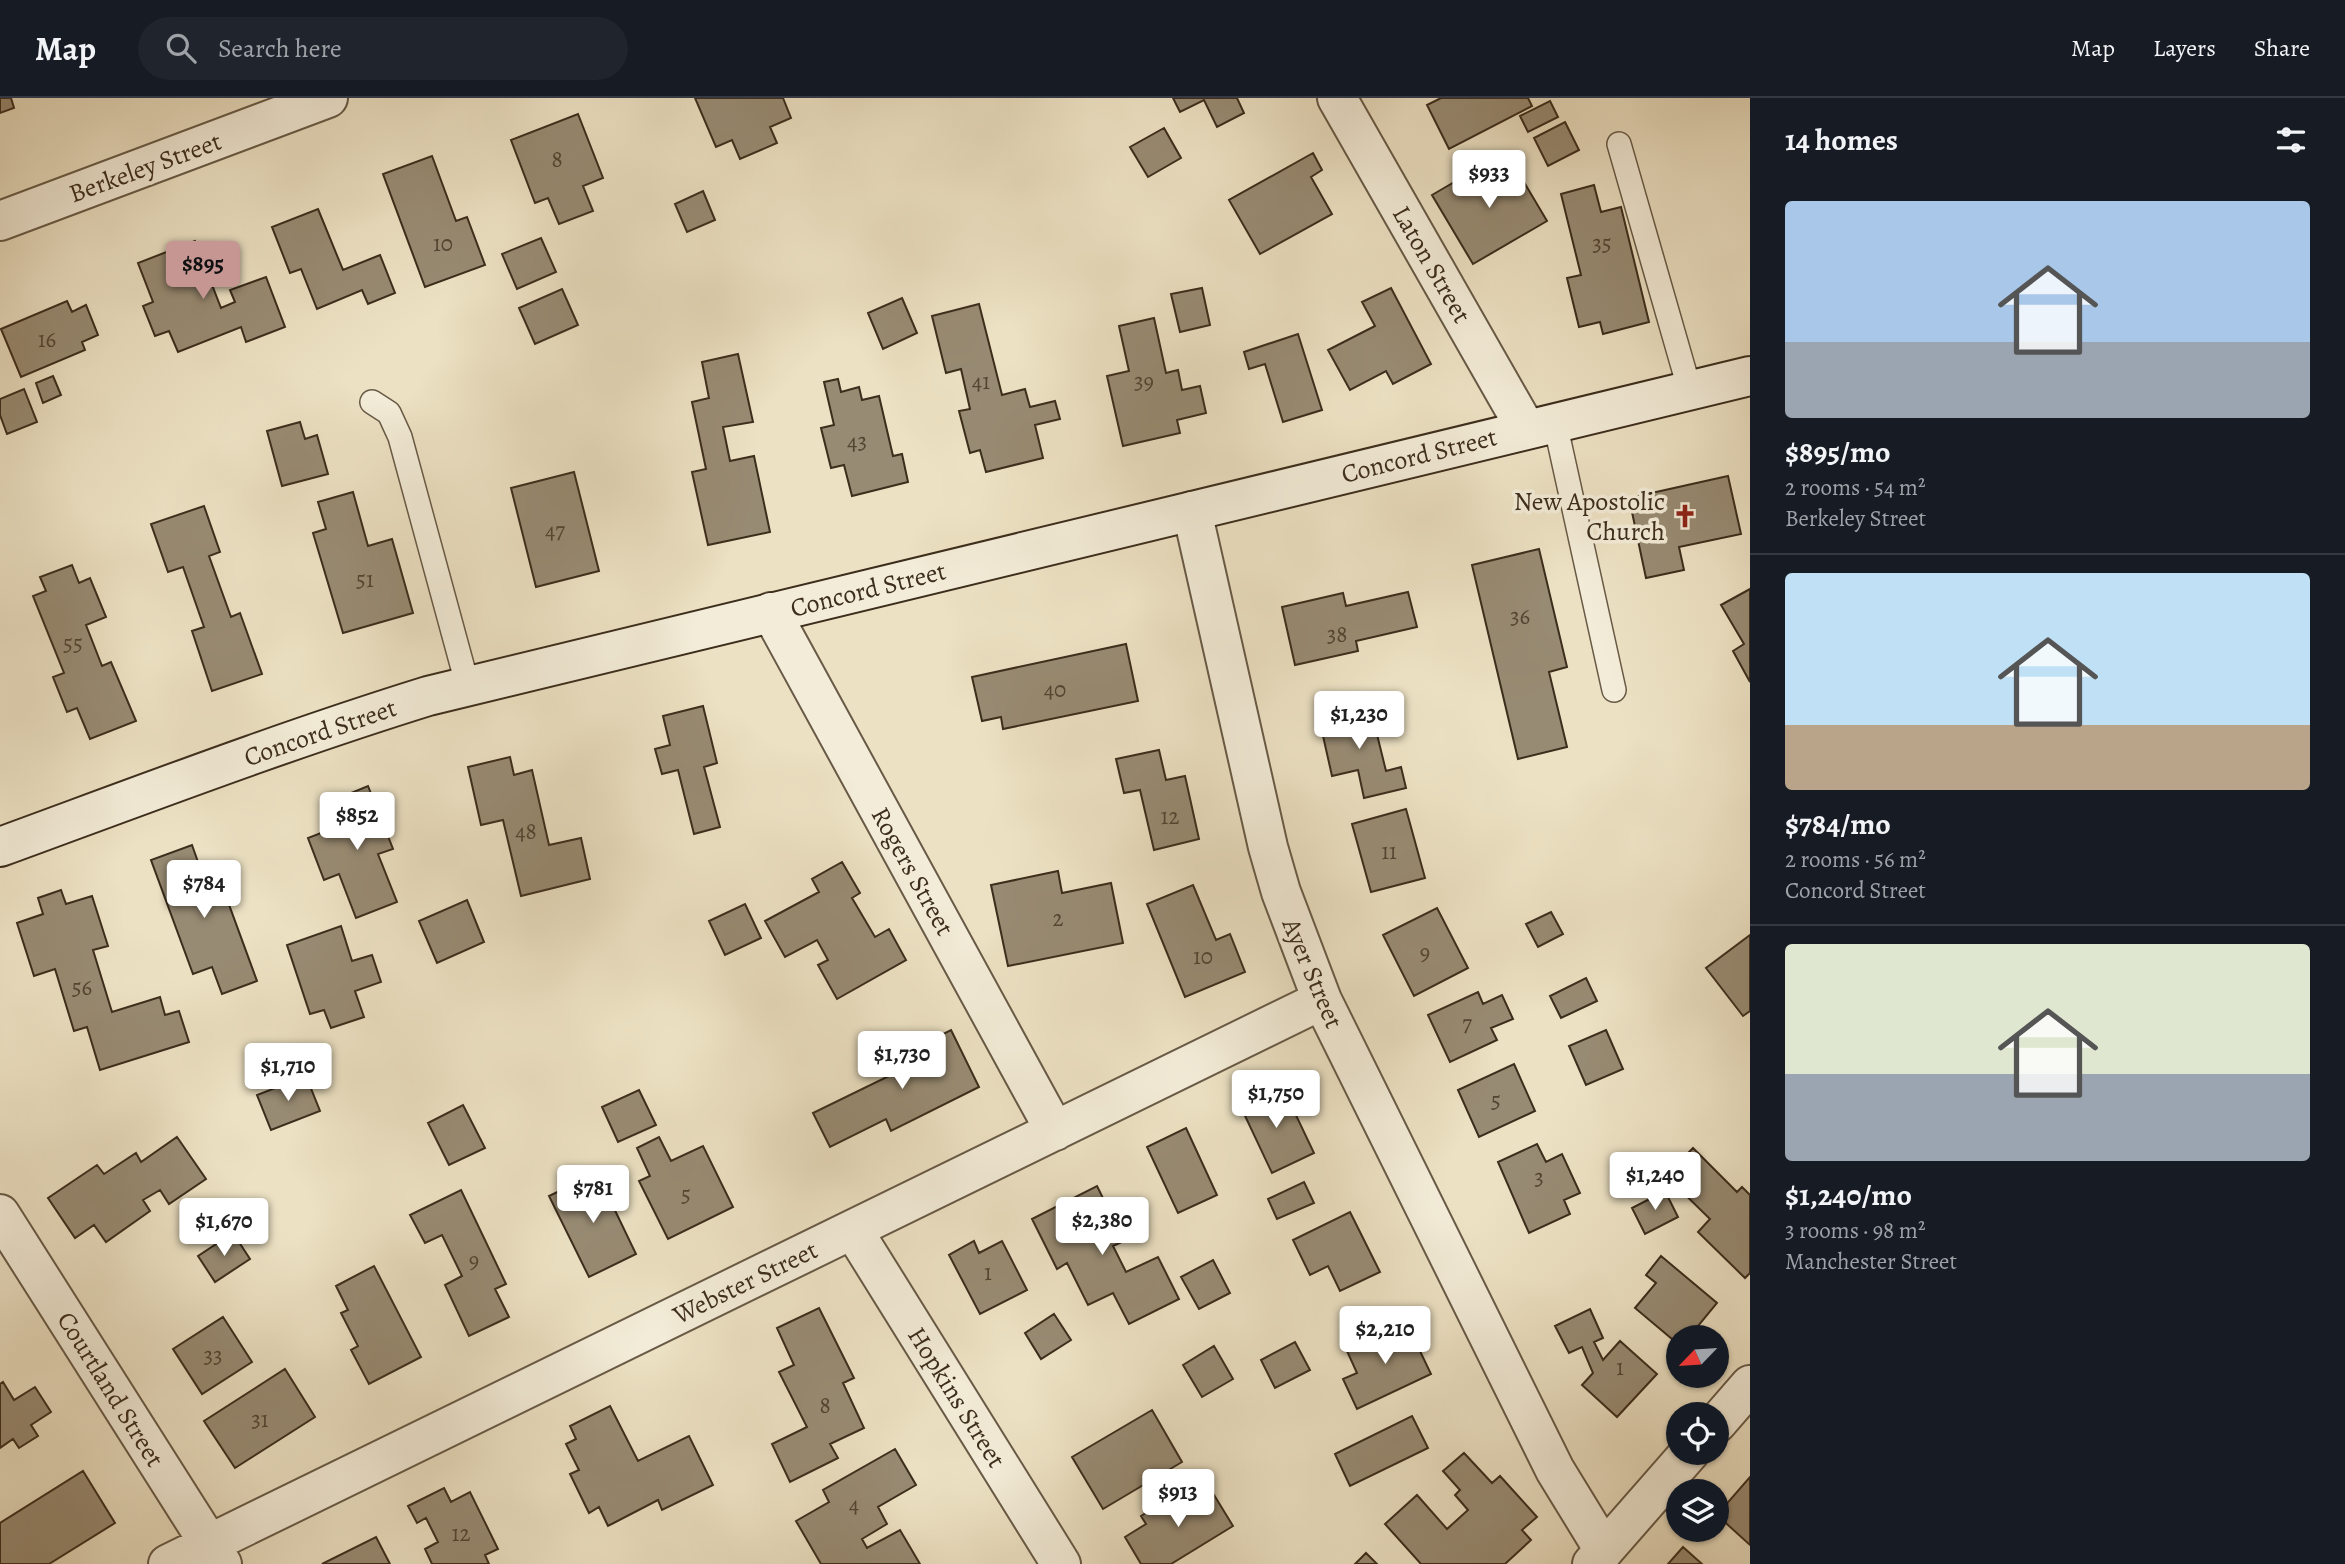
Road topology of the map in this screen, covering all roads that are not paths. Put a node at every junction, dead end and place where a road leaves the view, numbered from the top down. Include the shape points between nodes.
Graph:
1 (328, 98) edge
2 (1337, 98) edge
3 (1619, 144) dead end
4 (0, 220) edge
5 (1747, 382) edge
6 (1690, 391) junction
7 (372, 402) dead end
8 (1540, 426) junction
9 (1192, 511) junction
10 (771, 612) junction
11 (468, 687) junction
12 (1614, 690) dead end
13 (0, 847) edge
14 (1322, 1000) junction
15 (1055, 1131) junction
16 (0, 1214) edge
17 (853, 1230) junction
18 (1750, 1385) edge
19 (1729, 1409) edge
20 (1679, 1465) edge
21 (215, 1554) edge
22 (1598, 1557) edge
23 (168, 1564) edge
24 (1061, 1564) edge

1 - 4 street, Berkeley Street
2 - 8 street, Laton Street
3 - 6 lane
5 - 6 street, Concord Street
6 - 8 street, Concord Street
7 - 11 lane via 389,413 400,437
8 - 9 street, Concord Street
8 - 12 lane
9 - 10 street, Concord Street
9 - 14 street, Ayer Street via 1268,847 1280,892
10 - 11 street, Concord Street
10 - 15 street, Rogers Street
11 - 13 street, Concord Street via 345,722
14 - 15 street, Webster Street
14 - 22 street, Ayer Street
15 - 17 street, Webster Street
16 - 21 street, Courtland Street
17 - 21 street, Webster Street
17 - 24 street, Hopkins Street
18 - 19 street
20 - 22 street
21 - 23 street, Webster Street

